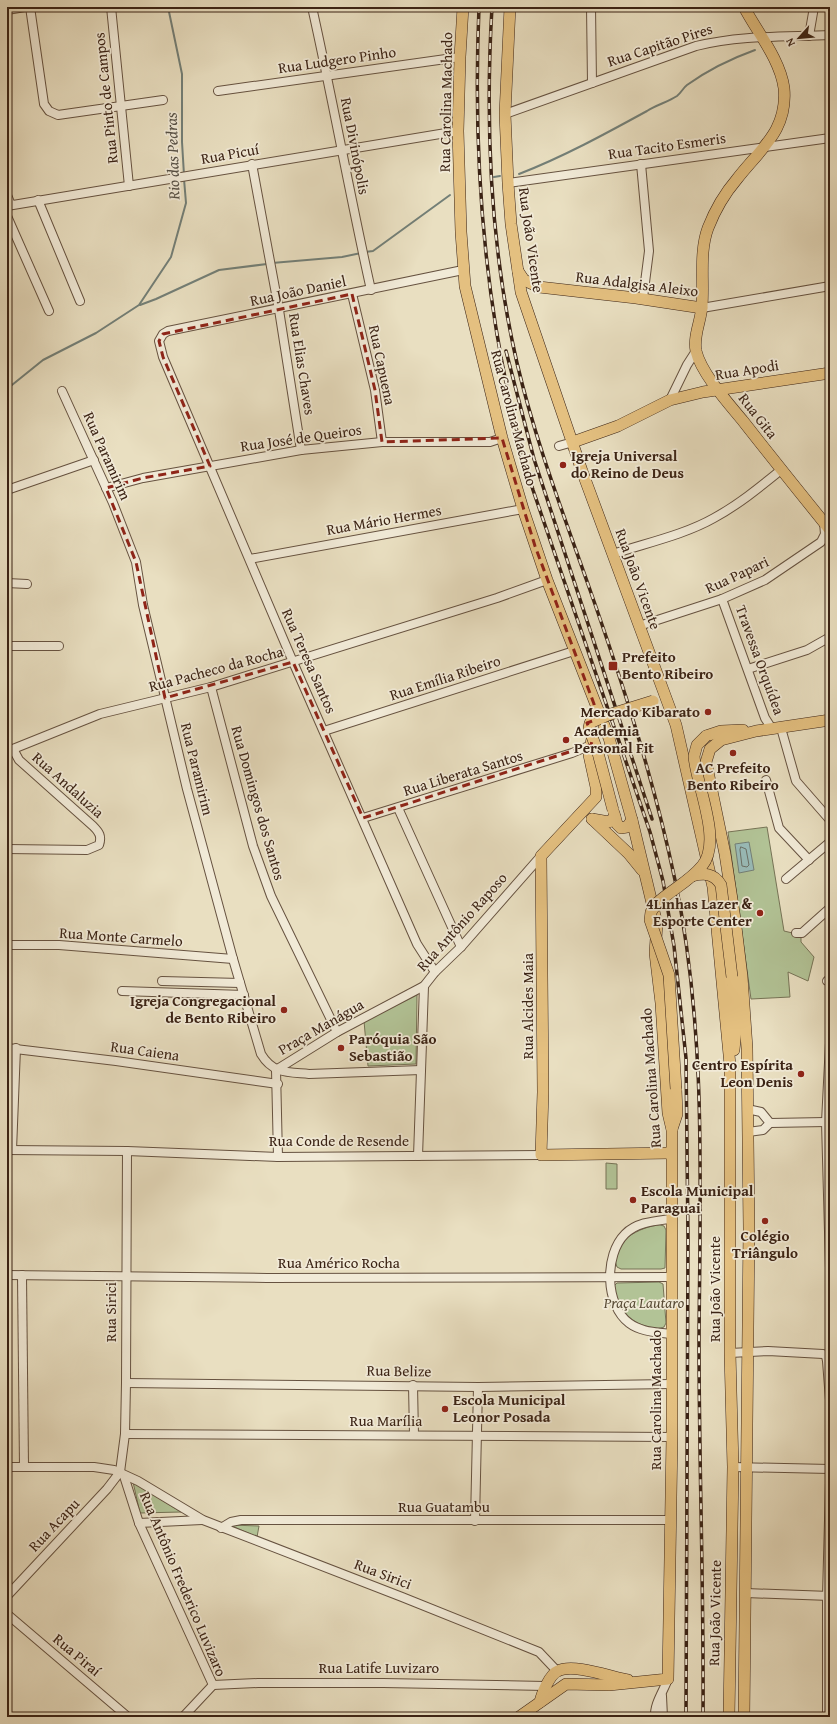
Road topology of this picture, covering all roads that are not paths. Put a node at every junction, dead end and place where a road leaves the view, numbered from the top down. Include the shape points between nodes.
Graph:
1 (25, 7) edge
2 (30, 7) edge
3 (111, 7) edge
4 (312, 7) edge
5 (463, 7) edge
6 (510, 7) edge
7 (592, 7) edge
8 (744, 7) edge
9 (814, 7) edge
10 (7, 10) edge
11 (760, 36) junction
12 (809, 36) junction
13 (830, 36) edge
14 (460, 57) junction
15 (327, 75) junction
16 (592, 83) junction
17 (218, 91) dead end
18 (163, 100) dead end
19 (120, 105) junction
20 (505, 114) junction
21 (458, 131) junction
22 (828, 141) edge
23 (764, 146) junction
24 (341, 151) junction
25 (252, 164) junction
26 (641, 164) junction
27 (508, 183) junction
28 (129, 186) junction
29 (7, 195) edge
30 (38, 200) junction
31 (9, 205) edge
32 (7, 216) edge
33 (463, 270) junction
34 (518, 270) junction
35 (830, 286) edge
36 (539, 287) junction
37 (371, 290) junction
38 (352, 294) junction
39 (643, 298) junction
40 (80, 301) dead end
41 (524, 302) junction
42 (702, 308) junction
43 (279, 310) junction
44 (49, 311) dead end
45 (696, 351) junction
46 (163, 357) joint
47 (830, 372) edge
48 (718, 390) junction
49 (62, 391) dead end
50 (670, 400) junction
51 (502, 438) junction
52 (382, 442) junction
53 (573, 442) junction
54 (559, 446) dead end
55 (301, 450) junction
56 (94, 460) junction
57 (210, 466) junction
58 (782, 470) junction
59 (106, 488) junction
60 (7, 490) edge
61 (523, 509) junction
62 (827, 527) edge
63 (613, 554) junction
64 (250, 559) junction
65 (547, 580) junction
66 (7, 584) edge
67 (27, 584) dead end
68 (722, 600) junction
69 (639, 626) junction
70 (830, 637) edge
71 (7, 646) edge
72 (59, 646) dead end
73 (574, 651) junction
74 (293, 662) junction
75 (748, 669) junction
76 (211, 687) junction
77 (666, 697) junction
78 (165, 698) junction
79 (594, 704) junction
80 (830, 720) edge
81 (776, 729) junction
82 (324, 731) junction
83 (756, 731) junction
84 (591, 745) junction
85 (10, 749) edge
86 (572, 753) junction
87 (589, 760) junction
88 (766, 780) dead end
89 (398, 808) junction
90 (614, 813) junction
91 (363, 818) junction
92 (592, 819) junction
93 (632, 820) junction
94 (830, 820) edge
95 (572, 824) junction
96 (830, 842) edge
97 (7, 849) edge
98 (541, 856) junction
99 (809, 860) junction
100 (645, 876) junction
101 (692, 876) junction
102 (786, 879) dead end
103 (830, 908) edge
104 (735, 919) junction
105 (717, 922) junction
106 (796, 933) dead end
107 (7, 945) edge
108 (462, 947) junction
109 (233, 959) junction
110 (435, 972) junction
111 (162, 981) dead end
112 (240, 983) junction
113 (424, 986) junction
114 (122, 991) dead end
115 (244, 995) junction
116 (337, 1032) junction
117 (830, 1043) edge
118 (7, 1048) edge
119 (16, 1048) junction
120 (730, 1065) junction
121 (276, 1070) junction
122 (421, 1070) junction
123 (278, 1084) junction
124 (747, 1109) junction
125 (826, 1122) junction
126 (770, 1123) junction
127 (672, 1130) junction
128 (748, 1132) junction
129 (10, 1150) edge
130 (127, 1151) junction
131 (671, 1153) junction
132 (541, 1155) junction
133 (418, 1156) junction
134 (278, 1157) junction
135 (828, 1162) edge
136 (670, 1219) junction
137 (829, 1224) edge
138 (829, 1266) edge
139 (7, 1275) edge
140 (22, 1275) junction
141 (126, 1275) junction
142 (610, 1277) junction
143 (671, 1277) junction
144 (670, 1334) junction
145 (748, 1351) junction
146 (730, 1353) junction
147 (126, 1383) junction
148 (670, 1384) junction
149 (413, 1385) junction
150 (478, 1387) junction
151 (830, 1400) edge
152 (125, 1434) junction
153 (414, 1435) junction
154 (477, 1435) junction
155 (672, 1437) junction
156 (7, 1467) edge
157 (24, 1467) junction
158 (733, 1467) junction
159 (745, 1467) junction
160 (830, 1469) edge
161 (122, 1474) junction
162 (830, 1483) edge
163 (203, 1520) junction
164 (670, 1520) junction
165 (474, 1521) junction
166 (139, 1523) junction
167 (221, 1528) junction
168 (746, 1593) junction
169 (7, 1596) edge
170 (828, 1596) edge
171 (7, 1614) edge
172 (557, 1671) junction
173 (668, 1679) junction
174 (634, 1682) junction
175 (213, 1685) junction
176 (545, 1686) junction
177 (662, 1696) junction
178 (540, 1702) junction
179 (654, 1708) junction
180 (128, 1717) edge
181 (183, 1717) edge
182 (519, 1717) edge
183 (648, 1717) edge
184 (654, 1717) edge
185 (663, 1717) edge
186 (729, 1717) edge
187 (744, 1717) edge
188 (827, 1717) edge

1 - 10 street
2 - 19 street via 46,108 58,115
3 - 19 street, Rua Pinto de Campos
4 - 15 street, Rua Divinópolis
5 - 14 main road, Rua Carolina Machado
6 - 20 main road, Rua João Vicente
7 - 16 street
8 - 11 main road
9 - 12 street
11 - 12 street, Rua Capitão Pires
11 - 16 street, Rua Capitão Pires via 696,46
11 - 23 main road via 780,72 784,87 781,121 776,133
12 - 13 street, Rua Capitão Pires
14 - 15 street, Rua Ludgero Pinho
14 - 21 main road, Rua Carolina Machado
15 - 17 street, Rua Ludgero Pinho
15 - 24 street, Rua Divinópolis
16 - 20 street, Rua Capitão Pires
18 - 19 street
19 - 28 street, Rua Pinto de Campos
20 - 27 main road, Rua João Vicente
21 - 24 street, Rua Picuí
21 - 33 main road, Rua Carolina Machado
22 - 23 street, Rua Tacito Esmeris
23 - 26 street, Rua Tacito Esmeris
23 - 42 main road via 737,178 721,202 708,229 704,245
24 - 25 street, Rua Picuí
24 - 37 street, Rua Divinópolis
25 - 28 street, Rua Picuí
25 - 43 street, Rua Elias Chaves
26 - 27 street, Rua Tacito Esmeris
26 - 39 street via 649,252
27 - 34 main road, Rua João Vicente
28 - 30 street, Rua Picuí
29 - 31 street
30 - 31 street, Rua Picuí
30 - 40 street
32 - 44 street
33 - 37 street, Rua João Daniel
33 - 51 main road, Rua Carolina Machado via 469,305
34 - 36 main road, Rua Adalgisa Aleixo via 524,280
34 - 41 main road, Rua João Vicente
35 - 42 street, Rua Adalgisa Aleixo
36 - 39 main road, Rua Adalgisa Aleixo
36 - 41 main road via 529,292
37 - 38 street, Rua João Daniel
38 - 43 street, Rua João Daniel
38 - 52 street, Rua Capuena via 375,390
39 - 42 main road, Rua Adalgisa Aleixo
41 - 53 main road, Rua João Vicente
42 - 45 main road
43 - 46 street, Rua João Daniel via 168,331 159,341
43 - 55 street, Rua Elias Chaves
45 - 48 main road, Rua Gita
45 - 50 street
46 - 57 street, Rua Teresa Santos
47 - 48 main road, Rua Apodi
48 - 50 main road, Rua Apodi
48 - 58 main road, Rua Gita
49 - 56 street, Rua Paramirim
50 - 53 main road, Rua Apodi via 618,426
51 - 52 street, Rua José de Queiros via 490,442
51 - 61 main road, Rua Carolina Machado
52 - 55 street, Rua José de Queiros
53 - 54 street
53 - 63 main road, Rua João Vicente
55 - 57 street, Rua José de Queiros
56 - 59 street, Rua Paramirim
56 - 60 street
57 - 59 street, Rua José de Queiros via 143,478
57 - 64 street, Rua Teresa Santos
58 - 62 main road, Rua Gita
58 - 63 street via 713,519
59 - 78 street, Rua Paramirim via 136,562 143,605
61 - 64 street, Rua Mário Hermes
61 - 65 main road, Rua Carolina Machado
62 - 68 street, Rua Papari via 821,542 765,580
63 - 69 main road, Rua João Vicente
64 - 74 street, Rua Teresa Santos
65 - 73 main road, Rua Carolina Machado
65 - 74 street, Rua Pacheco da Rocha
66 - 67 street
68 - 69 street, Rua Papari
68 - 75 street, Travessa Orquídea
69 - 77 main road, Rua João Vicente
70 - 75 street via 807,650
71 - 72 street
73 - 79 main road, Rua Carolina Machado
73 - 82 street, Rua Emília Ribeiro
74 - 76 street, Rua Pacheco da Rocha
74 - 82 street, Rua Teresa Santos
75 - 81 street, Travessa Orquídea via 765,718
76 - 78 street, Rua Pacheco da Rocha
76 - 116 street, Rua Domingos dos Santos via 253,846 271,896
77 - 90 main road, bridge via 608,715 590,724
77 - 105 main road, Rua João Vicente via 676,725 705,848
78 - 85 street, Rua Pacheco da Rocha via 100,714
78 - 109 street, Rua Paramirim
79 - 84 main road, Rua Antônio Raposo via 595,719
79 - 93 main road, Rua Carolina Machado via 609,738
80 - 81 main road
81 - 83 main road
81 - 94 street, Travessa Orquídea via 796,781
82 - 91 street, Rua Teresa Santos
83 - 101 main road, bridge via 725,731 706,736 697,745 694,756 711,846 704,864
83 - 104 main road, Rua João Vicente via 720,740 712,746 707,755 706,766 725,854
84 - 86 street, Rua Liberata Santos
84 - 87 main road, Rua Antônio Raposo
85 - 97 street, Rua Andaluzia via 93,826 101,840 99,845 87,850
86 - 87 street via 582,754
86 - 89 street, Rua Liberata Santos
87 - 95 main road, Rua Antônio Raposo via 596,795
88 - 99 street via 779,828
89 - 91 street, Rua Liberata Santos
89 - 108 street
90 - 92 main road via 609,822
90 - 93 main road via 617,826 621,828 627,827
91 - 110 street, Rua Teresa Santos via 418,944
92 - 95 main road
92 - 100 main road via 633,858
93 - 100 main road, Rua Carolina Machado
95 - 98 main road, Rua Antônio Raposo
96 - 99 street
98 - 108 street, Rua Antônio Raposo
98 - 132 main road, Rua Alcides Maia
99 - 102 street
100 - 127 main road, Rua Carolina Machado via 657,924 655,953 668,1113
101 - 120 main road, bridge via 710,875 717,879 722,887 736,1029
101 - 127 main road, bridge via 657,903 650,917 669,975 677,1114
103 - 106 street via 803,931
104 - 105 main road via 725,915
104 - 124 main road, Rua João Vicente via 747,1048
105 - 120 main road, Rua João Vicente
107 - 109 street, Rua Monte Carmelo via 59,945
108 - 110 street, Rua Antônio Raposo
109 - 112 street, Rua Paramirim
110 - 113 street, Rua Antônio Raposo
111 - 112 street
112 - 115 street, Rua Paramirim
113 - 116 street, Praça Manágua
113 - 122 street, Rua Antônio Raposo
114 - 115 street
115 - 121 street, Rua Paramirim via 261,1054
116 - 121 street, Praça Manágua
117 - 125 street
118 - 119 street, Rua Caiena
119 - 123 street, Rua Caiena
119 - 129 street
120 - 146 main road, Rua João Vicente
121 - 122 street, Praça Manágua via 309,1074
121 - 123 street
122 - 133 street, Rua Antônio Raposo
123 - 134 street
124 - 126 street via 761,1112
124 - 128 main road, Rua João Vicente
125 - 126 street
125 - 135 street
126 - 128 street via 763,1130
127 - 131 main road, Rua Carolina Machado
128 - 145 main road, Rua João Vicente
129 - 130 street, Rua Conde de Resende
130 - 134 street, Rua Conde de Resende
130 - 141 street, Rua Sirici
131 - 132 main road, Rua Conde de Resende
131 - 136 main road, Rua Carolina Machado
132 - 133 street, Rua Conde de Resende
133 - 134 street, Rua Conde de Resende
135 - 137 street
136 - 142 street via 641,1224 624,1234 615,1247
136 - 143 main road, Rua Carolina Machado
137 - 138 street
139 - 140 street, Rua Américo Rocha
140 - 141 street, Rua Américo Rocha
140 - 157 street
141 - 142 street, Rua Américo Rocha via 267,1278
141 - 147 street, Rua Sirici
142 - 143 street, Rua Américo Rocha
142 - 144 street via 616,1306 629,1323 649,1331
143 - 144 main road, Rua Carolina Machado
144 - 148 main road, Rua Carolina Machado
145 - 146 street
145 - 151 street via 823,1354 827,1361
145 - 159 main road, Rua João Vicente
146 - 158 main road, Rua João Vicente
147 - 149 street, Rua Belize
147 - 152 street, Rua Sirici
148 - 150 street, Rua Belize
148 - 155 main road, Rua Carolina Machado
149 - 150 street, Rua Belize
149 - 153 street
150 - 154 street
152 - 153 street, Rua Marília
152 - 161 street, Rua Sirici
153 - 154 street, Rua Marília
154 - 155 street, Rua Marília
154 - 165 street
155 - 164 main road, Rua Carolina Machado
156 - 157 street
157 - 161 street via 94,1467
158 - 159 street
158 - 186 main road, Rua João Vicente
159 - 160 street
159 - 168 main road, Rua João Vicente
161 - 163 street, Rua Sirici
161 - 166 street, Rua Antônio Frederico Luvizaro
161 - 169 street, Rua Acapu
162 - 170 street
163 - 166 street
163 - 167 street, Rua Sirici
164 - 165 street, Rua Guatambu
164 - 173 main road, Rua Carolina Machado
165 - 167 street, Rua Guatambu via 241,1520
166 - 175 street, Rua Antônio Frederico Luvizaro
167 - 172 street, Rua Sirici via 539,1652
168 - 170 street
168 - 187 main road, Rua João Vicente
170 - 188 street
171 - 180 street, Rua Piraí
172 - 174 main road via 574,1669
172 - 176 main road
173 - 174 main road
173 - 177 street, Rua Carolina Machado
174 - 178 main road via 609,1685 566,1684
175 - 176 street, Rua Latife Luvizaro via 383,1683
175 - 181 street, Rua Antônio Frederico Luvizaro
176 - 178 main road
177 - 179 street, Rua Carolina Machado
177 - 185 street, Rua Carolina Machado
178 - 182 main road
179 - 183 street, Rua Carolina Machado
179 - 184 street

